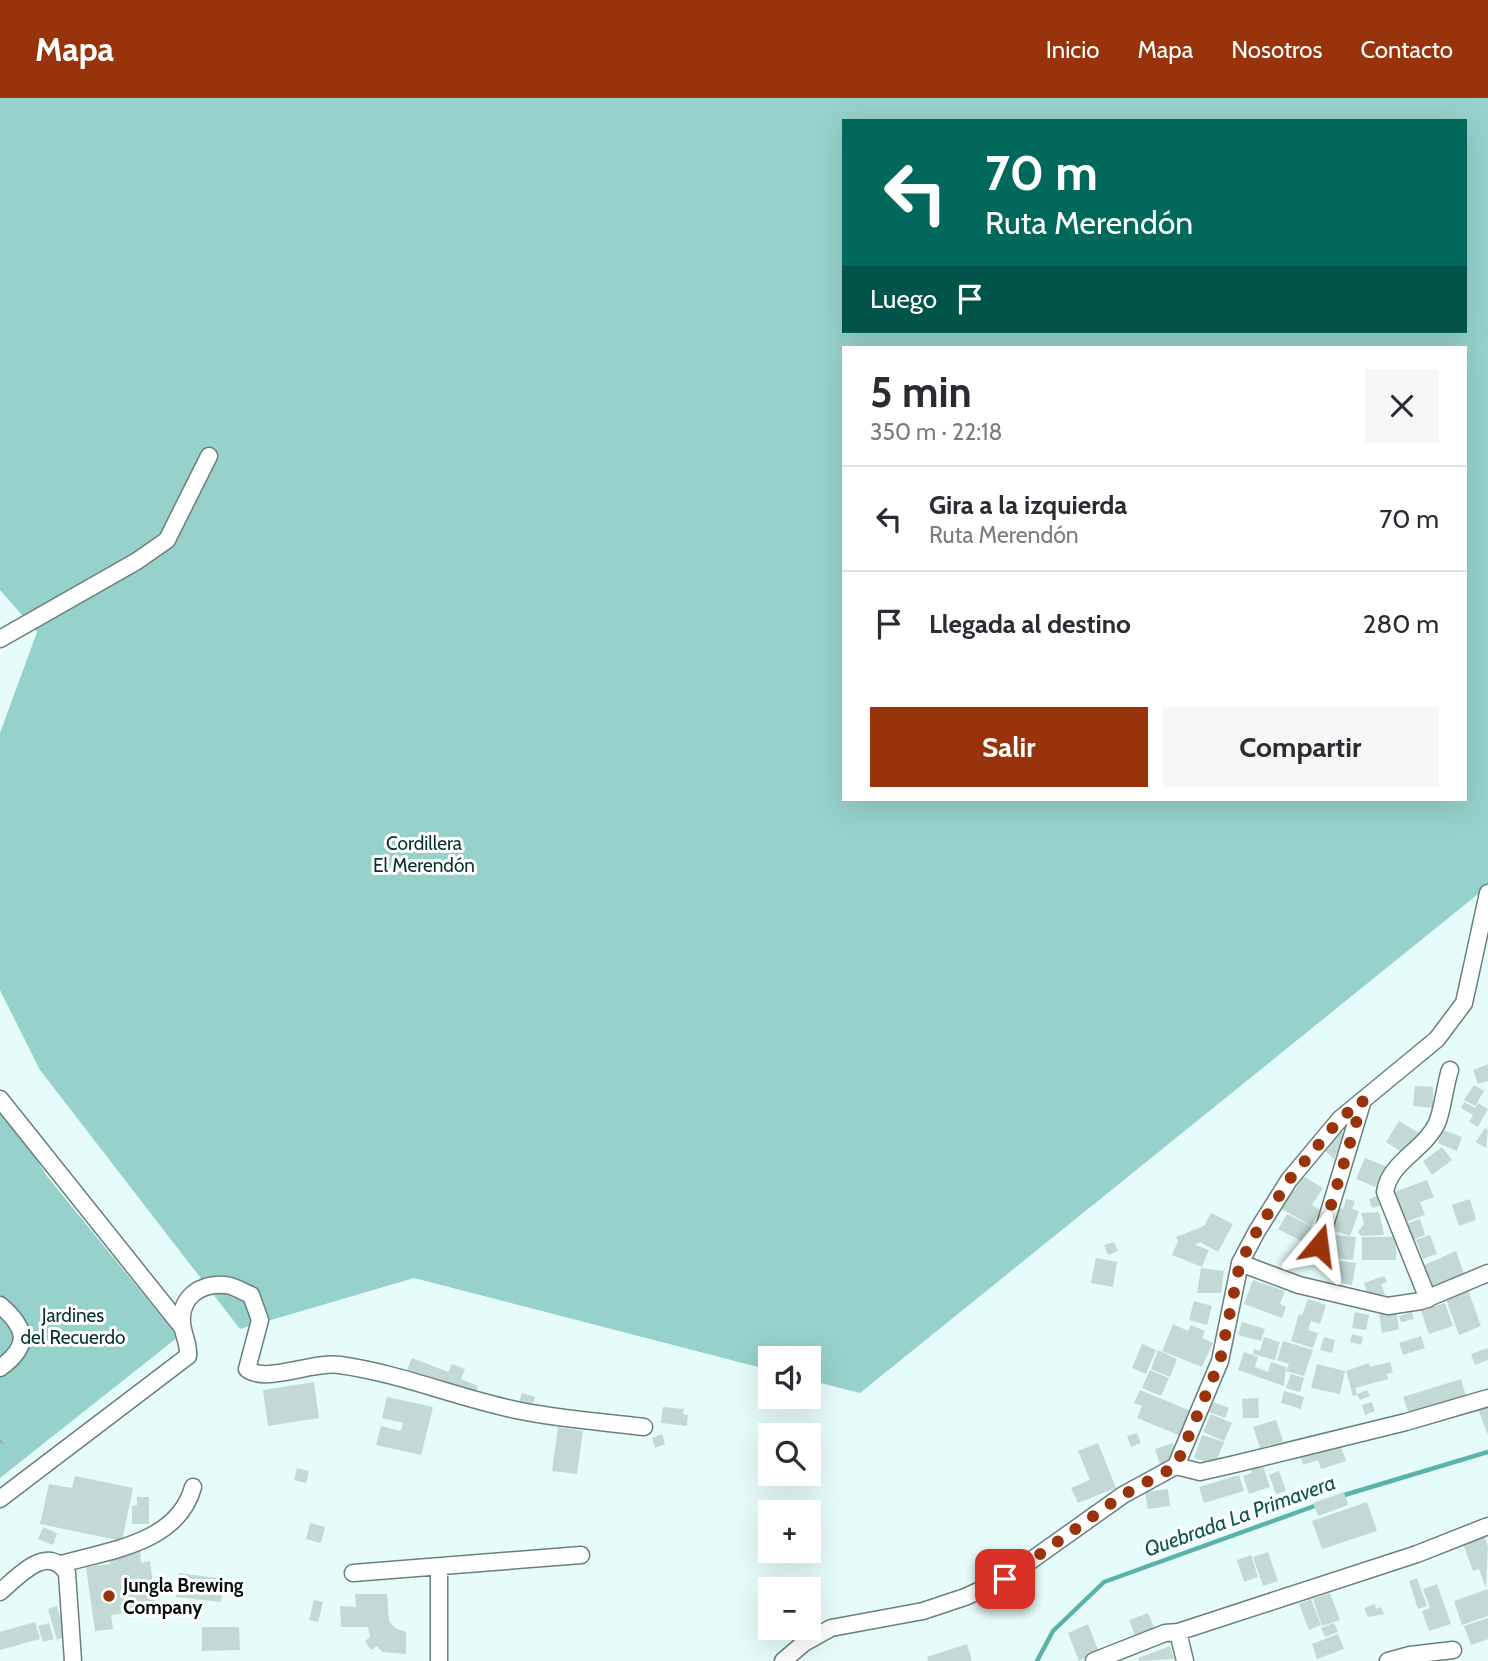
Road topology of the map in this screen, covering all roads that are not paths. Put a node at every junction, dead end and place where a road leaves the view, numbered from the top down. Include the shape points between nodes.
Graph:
1 (209, 456) dead end
2 (0, 639) edge
3 (1488, 893) edge
4 (1450, 1070) dead end
5 (0, 1099) edge
6 (1363, 1100) junction
7 (1319, 1245) dead end
8 (1240, 1263) junction
9 (1488, 1273) edge
10 (1428, 1298) junction
11 (0, 1305) edge
12 (182, 1326) junction
13 (0, 1368) edge
14 (1488, 1398) edge
15 (644, 1427) dead end
16 (1176, 1466) junction
17 (193, 1487) dead end
18 (0, 1499) edge
19 (1488, 1526) edge
20 (580, 1555) dead end
21 (61, 1564) junction
22 (439, 1569) junction
23 (353, 1573) dead end
24 (0, 1592) edge
25 (1178, 1632) junction
26 (1453, 1650) dead end
27 (73, 1661) edge
28 (439, 1661) edge
29 (783, 1661) edge
30 (1094, 1661) edge
31 (1185, 1661) edge
32 (1388, 1661) edge

1 - 2 street via 167,540
3 - 6 street via 1464,1003 1437,1040
4 - 10 street via 1438,1122 1425,1142 1393,1170 1385,1192
5 - 12 street
6 - 7 street
6 - 8 street via 1340,1119 1289,1180
8 - 10 street via 1299,1284 1388,1306
8 - 16 street via 1220,1361
9 - 10 street
11 - 13 street via 22,1331 21,1346
12 - 15 street via 183,1305 194,1291 226,1285 251,1295 260,1320 247,1369 255,1375 323,1362 381,1371 521,1411
12 - 18 street via 188,1356
14 - 16 street via 1200,1472
16 - 29 street via 1123,1495 1005,1579 923,1611 831,1628
17 - 21 street via 187,1506 163,1531
19 - 25 street via 1417,1554
20 - 22 street
21 - 24 street via 51,1559 37,1562
21 - 27 street via 67,1573
22 - 23 street
22 - 28 street
25 - 30 street
25 - 31 street
26 - 32 street

